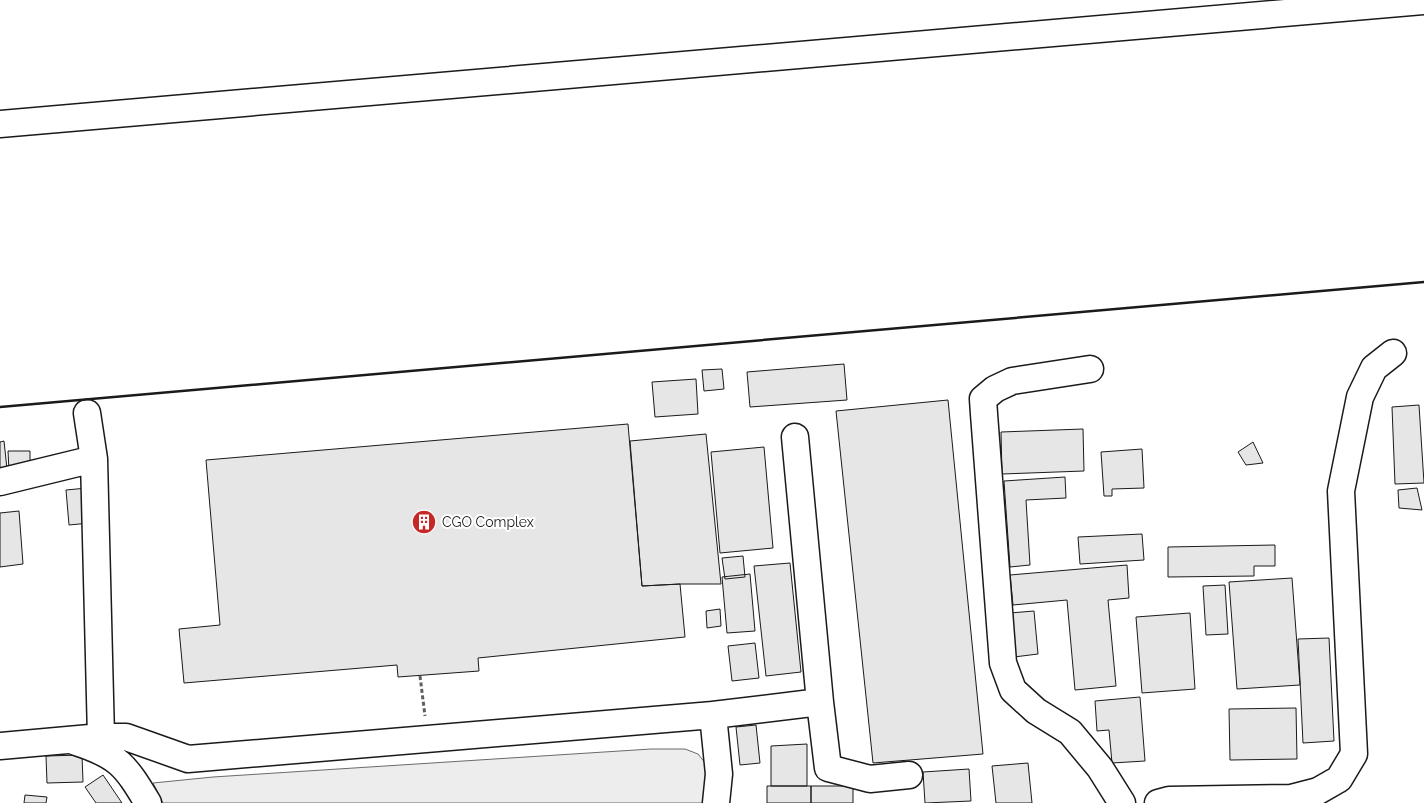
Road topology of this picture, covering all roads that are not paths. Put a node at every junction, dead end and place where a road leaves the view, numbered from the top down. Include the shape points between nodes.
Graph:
1 (1424, 1) edge
2 (0, 124) edge
3 (1393, 353) dead end
4 (1090, 369) dead end
5 (87, 413) dead end
6 (795, 437) dead end
7 (94, 460) junction
8 (0, 482) edge
9 (820, 702) junction
10 (713, 715) junction
11 (101, 737) junction
12 (71, 740) junction
13 (0, 746) edge
14 (909, 775) dead end
15 (148, 803) edge
16 (716, 803) edge
17 (1122, 803) edge
18 (1158, 803) edge

1 - 2 lane
3 - 18 lane via 1374,368 1360,397 1341,491 1354,754 1339,778 1318,791 1300,796
4 - 17 lane via 1012,381 983,399 984,414 1004,663 1013,690 1070,732 1100,768
5 - 7 lane
6 - 9 lane
7 - 8 lane
7 - 11 lane
9 - 10 lane
9 - 14 lane via 828,768 870,779
10 - 11 lane via 188,759 126,737
10 - 16 lane via 718,774
11 - 12 lane
12 - 13 lane
12 - 15 lane via 119,761

